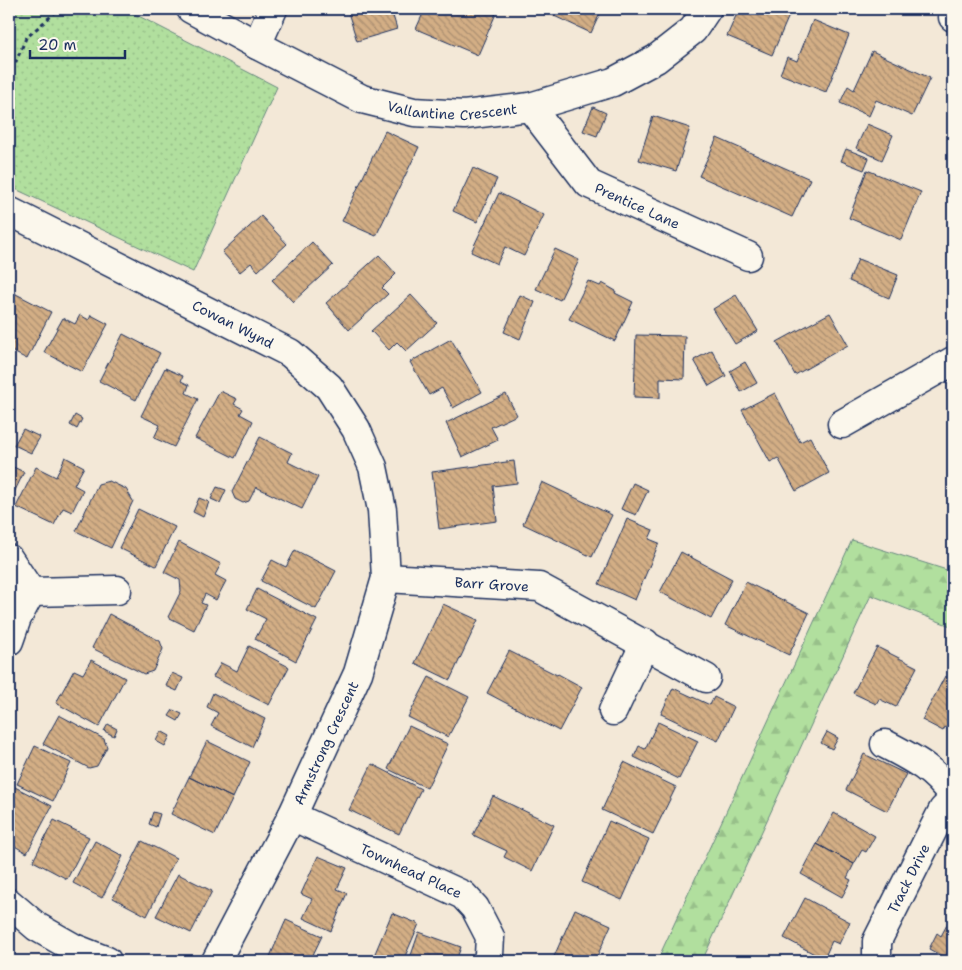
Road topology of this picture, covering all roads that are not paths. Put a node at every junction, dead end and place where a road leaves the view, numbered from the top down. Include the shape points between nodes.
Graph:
1 (191, 9) edge
2 (273, 9) edge
3 (707, 9) edge
4 (953, 9) edge
5 (953, 18) edge
6 (257, 45) junction
7 (530, 107) junction
8 (9, 211) edge
9 (748, 256) dead end
10 (953, 361) edge
11 (842, 424) dead end
12 (382, 510) joint
13 (9, 559) edge
14 (386, 578) junction
15 (117, 590) dead end
16 (31, 592) junction
17 (9, 641) edge
18 (645, 643) junction
19 (706, 678) dead end
20 (614, 711) dead end
21 (885, 744) dead end
22 (953, 798) edge
23 (292, 816) junction
24 (9, 903) edge
25 (107, 961) edge
26 (216, 961) edge
27 (487, 961) edge
28 (877, 961) edge

1 - 6 street, Vallantine Crescent
2 - 6 street
3 - 7 street, Vallantine Crescent via 693,30 656,59 613,82
4 - 5 street
6 - 7 street, Vallantine Crescent via 362,99 414,112 464,115
7 - 9 street, Prentice Lane via 589,184
8 - 12 street, Cowan Wynd via 290,353 329,387 356,429 373,467
10 - 11 street
12 - 14 street, Armstrong Crescent
13 - 16 street
14 - 18 street, Barr Grove via 539,587
14 - 23 street, Armstrong Crescent via 358,673
15 - 16 street
16 - 17 street
18 - 19 street, Barr Grove
18 - 20 street
21 - 22 street, Track Drive via 919,762 935,775
22 - 28 street, Track Drive via 943,810 877,941
23 - 26 street, Armstrong Crescent
23 - 27 street, Townhead Place via 463,895 475,908 490,937
24 - 25 street via 38,927 74,948

